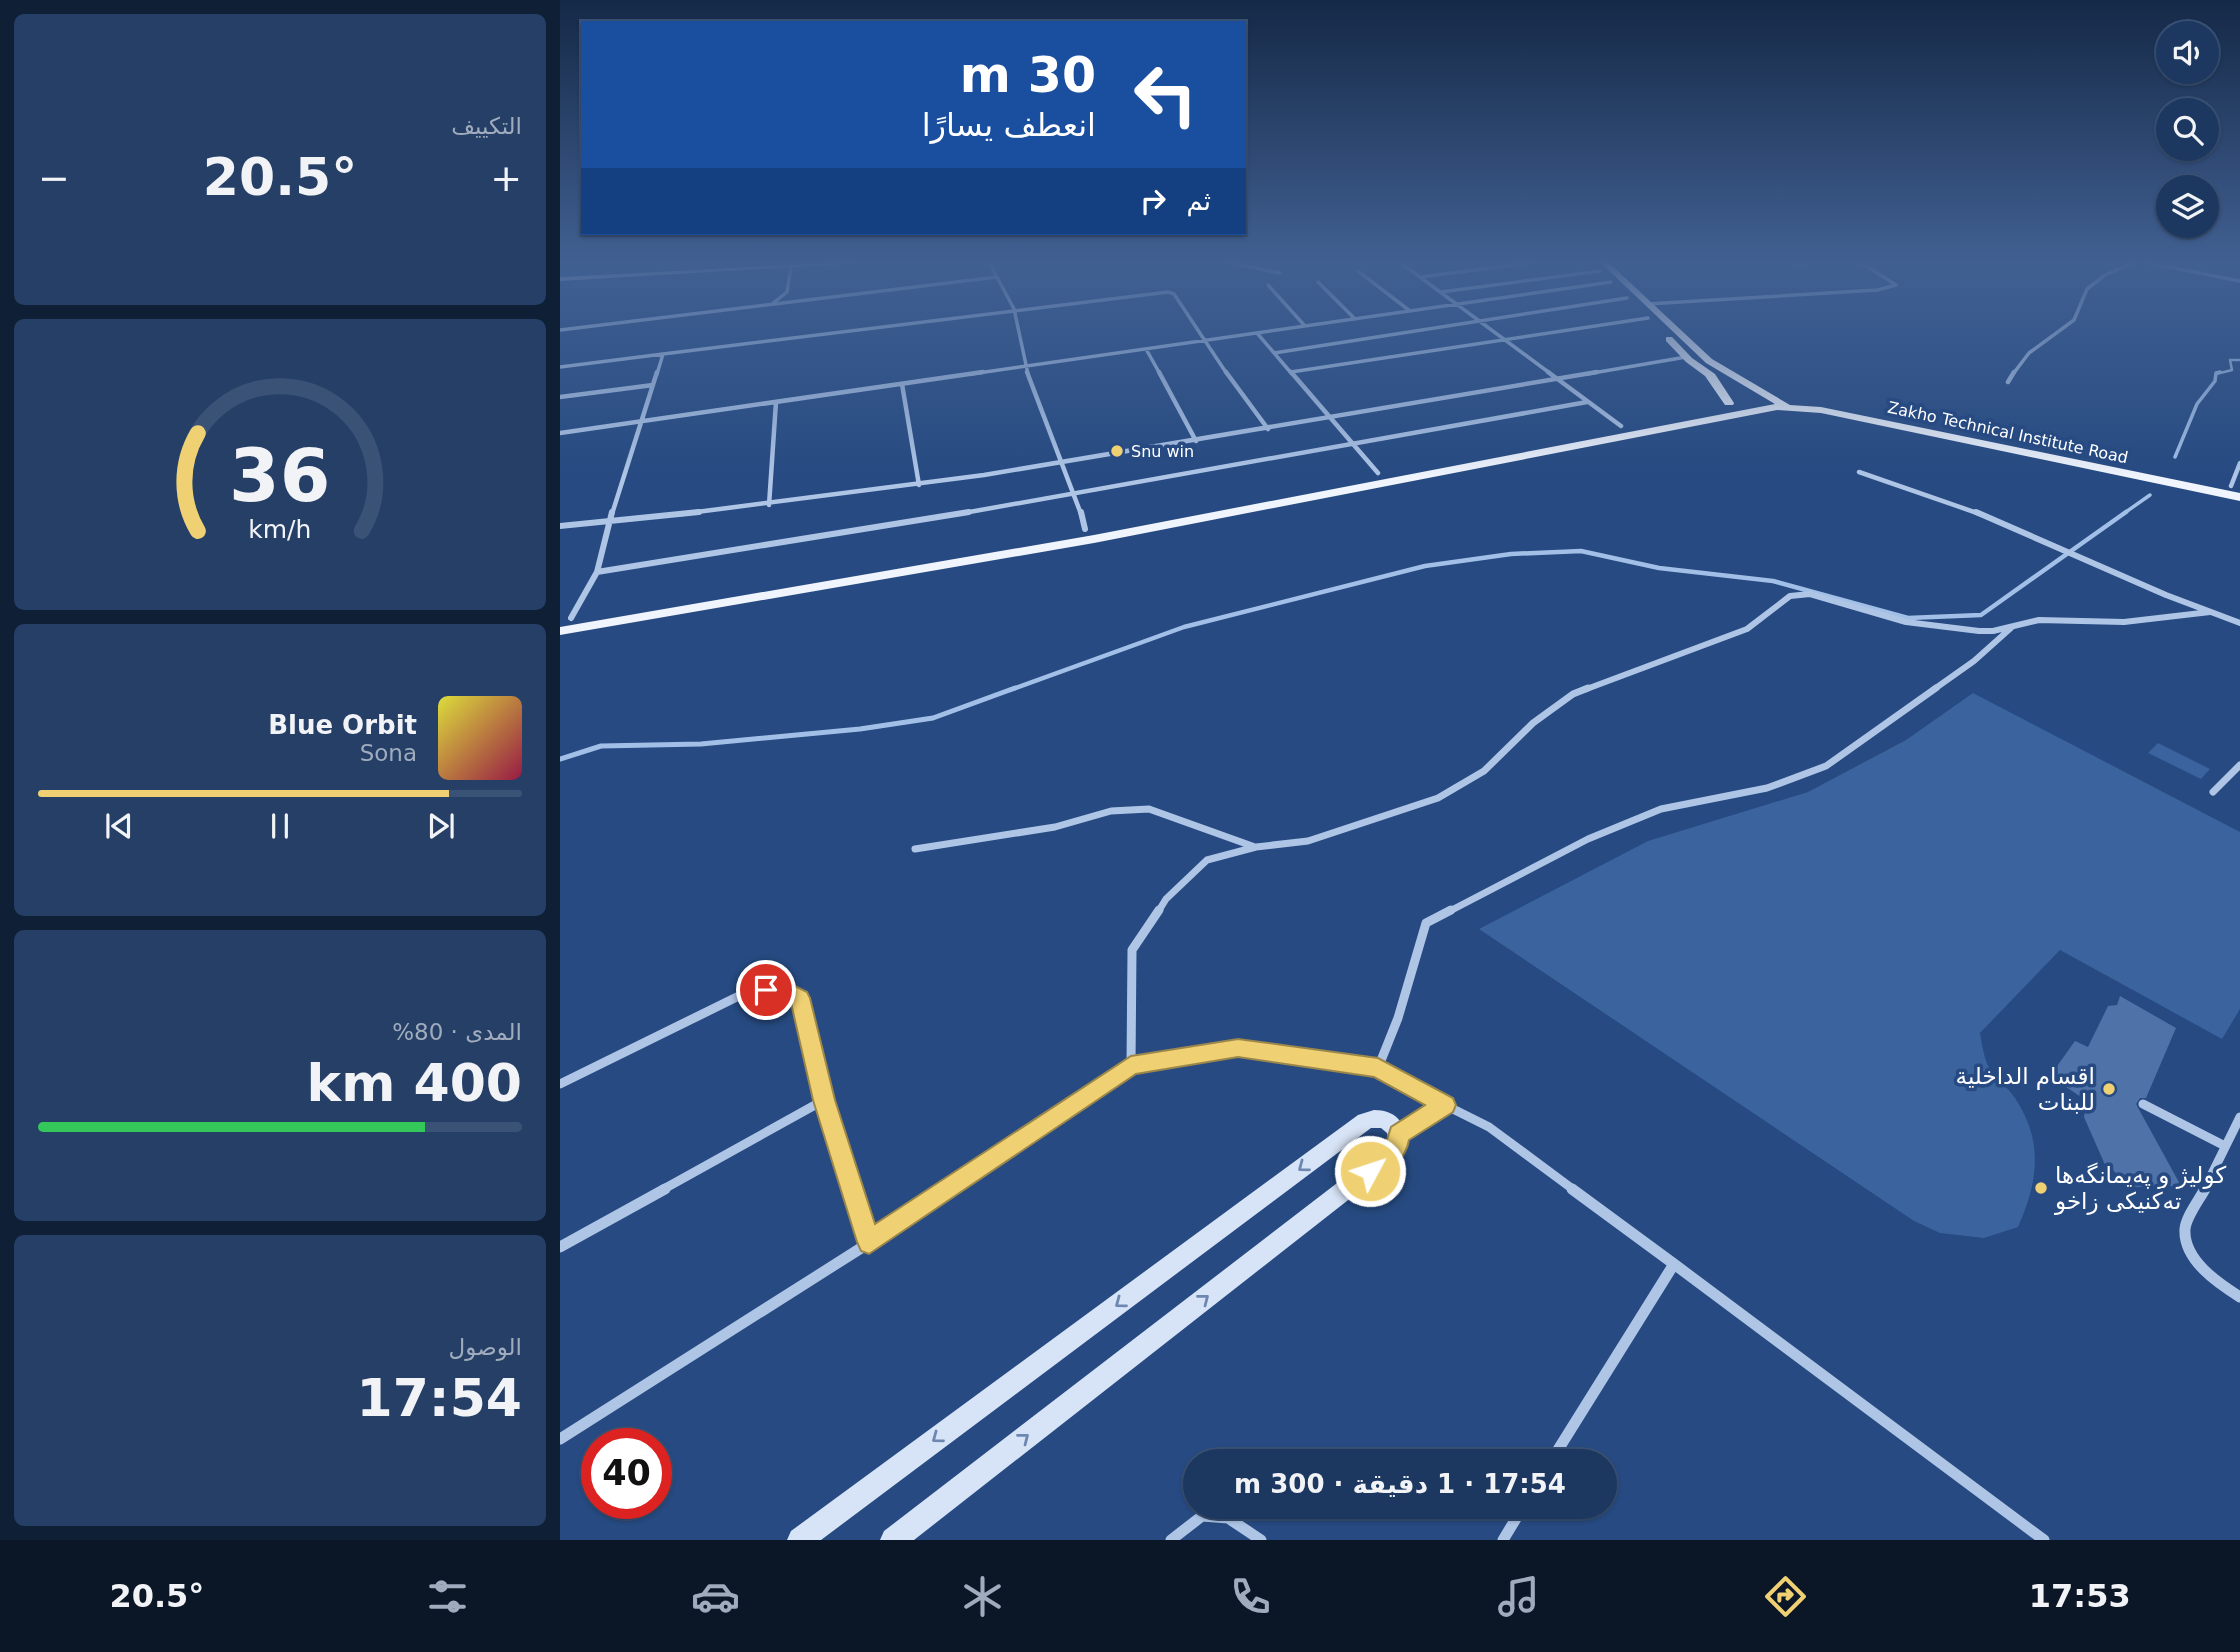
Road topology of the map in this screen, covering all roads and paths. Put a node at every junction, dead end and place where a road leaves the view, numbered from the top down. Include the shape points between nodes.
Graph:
1 (820, 334) edge
2 (1019, 334) edge
3 (1199, 334) edge
4 (1250, 334) edge
5 (1257, 334) edge
6 (1397, 334) edge
7 (1497, 334) edge
8 (1545, 334) edge
9 (1663, 334) edge
10 (1679, 334) edge
11 (2055, 334) edge
12 (1505, 340) junction
13 (1203, 341) junction
14 (1146, 349) junction
15 (1274, 353) junction
16 (663, 354) junction
17 (1686, 357) junction
18 (1025, 366) junction
19 (560, 367) edge
20 (1291, 372) junction
21 (1727, 373) junction
22 (1709, 375) junction
23 (1557, 379) junction
24 (2008, 382) dead end
25 (902, 384) junction
26 (653, 385) junction
27 (560, 397) edge
28 (775, 402) junction
29 (1587, 402) junction
30 (1771, 402) junction
31 (1331, 418) junction
32 (642, 421) junction
33 (1621, 426) junction
34 (1268, 429) junction
35 (560, 433) edge
36 (1195, 441) junction
37 (1354, 445) junction
38 (1063, 463) junction
39 (2240, 463) edge
40 (1859, 472) dead end
41 (1378, 473) junction
42 (919, 485) junction
43 (2236, 487) edge
44 (1076, 495) junction
45 (2240, 497) edge
46 (769, 505) junction
47 (609, 522) junction
48 (560, 526) edge
49 (1085, 529) junction
50 (597, 572) junction
51 (2210, 612) junction
52 (565, 619) edge
53 (2240, 623) edge
54 (2015, 624) junction
55 (560, 631) edge
56 (2240, 765) edge
57 (2213, 792) dead end
58 (1256, 847) junction
59 (915, 849) dead end
60 (1131, 1065) junction
61 (1378, 1068) junction
62 (560, 1084) edge
63 (824, 1100) junction
64 (2143, 1104) dead end
65 (1445, 1105) junction
66 (2240, 1118) edge
67 (1398, 1135) junction
68 (2225, 1146) junction
69 (869, 1242) junction
70 (560, 1247) edge
71 (1674, 1264) junction
72 (2240, 1297) edge
73 (560, 1439) edge
74 (1558, 1449) edge
75 (1516, 1519) edge
76 (800, 1540) edge
77 (893, 1540) edge
78 (1171, 1540) edge
79 (1261, 1540) edge
80 (1503, 1540) edge
81 (2044, 1540) edge

1 - 16 street
2 - 18 street
3 - 13 street
4 - 13 street
5 - 15 street
6 - 15 street
7 - 12 street
8 - 12 street
9 - 17 main road
10 - 21 main road
11 - 24 street via 2029,353
12 - 20 street
12 - 23 street
13 - 14 street
13 - 34 street
14 - 18 street
14 - 36 street
15 - 20 street
16 - 19 street
16 - 26 street
17 - 22 main road
17 - 23 street
18 - 25 street
18 - 38 street
20 - 31 street
21 - 22 main road
21 - 30 main road
22 - 30 main road
22 - 33 main road via 1736,402
23 - 29 street
23 - 31 street
25 - 28 street
25 - 42 street
26 - 27 street
26 - 32 street
28 - 32 street
28 - 46 street
29 - 33 street
29 - 37 street
30 - 43 main road via 1825,403
30 - 45 main road, Zakho Technical Institute Road
30 - 55 main road via 1094,539
31 - 34 street
31 - 37 street
32 - 35 street
32 - 47 street
33 - 41 main road
34 - 36 street
36 - 38 street
37 - 41 street
37 - 44 street
38 - 42 street
38 - 44 street
39 - 43 street
40 - 51 street via 1960,505
41 - 49 main road
42 - 46 street
44 - 49 street
44 - 50 street
46 - 47 street
47 - 48 street
47 - 50 street
49 - 52 main road
50 - 52 street
51 - 53 street
51 - 54 street via 2154,620
54 - 58 street via 1993,631 1935,627 1810,594 1790,596 1747,629 1573,694 1533,723 1483,771 1438,798 1308,841
54 - 61 street via 1974,661 1826,766 1767,788 1661,809 1588,839 1426,923
56 - 57 street
58 - 59 street via 1149,808 1111,811 1055,827
58 - 60 street via 1207,860 1166,899 1132,950
60 - 61 street via 1238,1048
60 - 69 street
61 - 65 street
62 - 63 street via 749,991 783,988 800,998
63 - 69 street
63 - 70 street
64 - 68 street
65 - 67 street
65 - 71 street via 1489,1127
66 - 68 street
67 -> 76 street via 1386,1119 1365,1121
77 -> 67 street via 1391,1154
68 - 72 street via 2185,1228 2186,1241 2204,1272
69 - 73 street
71 - 74 street
71 - 81 street
75 - 80 street
78 - 79 street via 1202,1516 1228,1518

